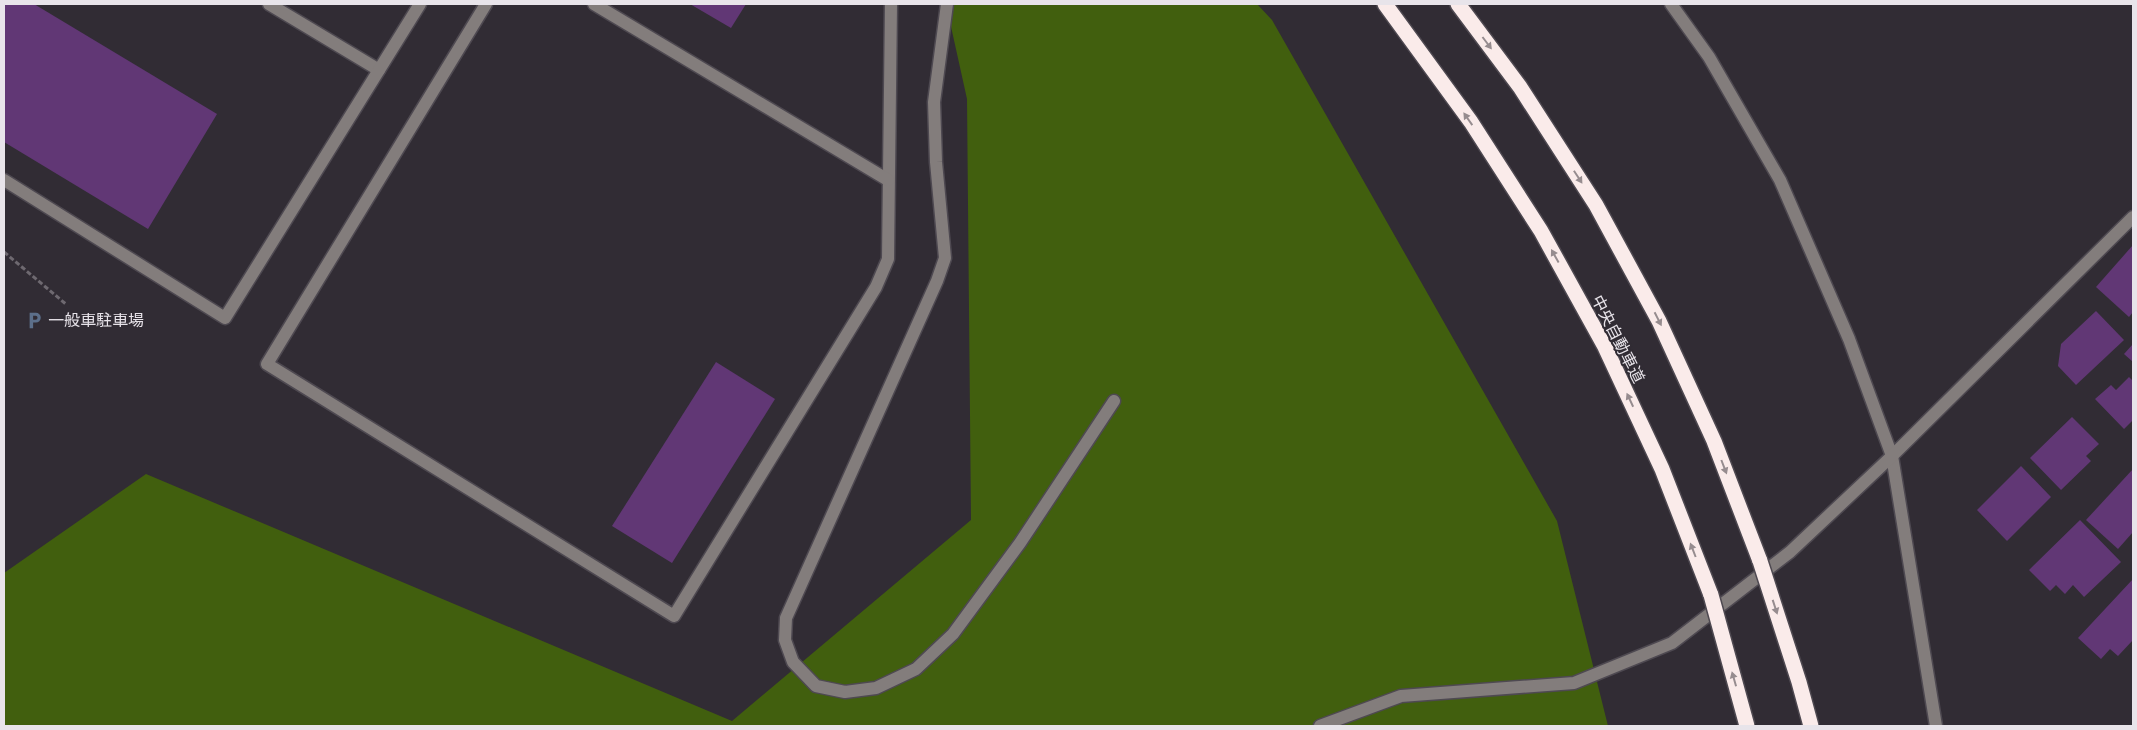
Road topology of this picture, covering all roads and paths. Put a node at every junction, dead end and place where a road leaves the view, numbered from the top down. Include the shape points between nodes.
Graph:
1 (268, 4) edge
2 (420, 4) edge
3 (486, 4) edge
4 (594, 4) edge
5 (891, 4) edge
6 (947, 4) edge
7 (1384, 4) edge
8 (1458, 4) edge
9 (1671, 4) edge
10 (379, 70) junction
11 (4, 180) edge
12 (888, 180) junction
13 (2133, 217) edge
14 (4, 252) edge
15 (67, 305) dead end
16 (1114, 401) dead end
17 (1892, 456) junction
18 (1320, 726) edge
19 (1747, 726) edge
20 (1811, 726) edge
21 (1936, 726) edge

1 - 10 street
2 - 10 street
3 - 12 street via 268,364 674,616 876,287 888,259
4 - 12 street
5 - 12 street
6 - 16 street via 934,102 944,258 937,281 786,618 785,640 793,662 816,686 845,692 876,688 916,669 953,634 1020,544
19 -> 7 highway, 中央自動車道, bridge via 1711,596 1662,469 1605,347 1545,239 1470,122
8 -> 20 highway, bridge via 1520,87 1591,198 1650,305 1714,440 1760,561
9 - 17 street via 1709,57 1780,180 1849,339
10 - 11 street via 225,318
13 - 17 street
14 - 15 path
17 - 18 street via 1790,552 1672,643 1574,683 1401,696
17 - 21 street

